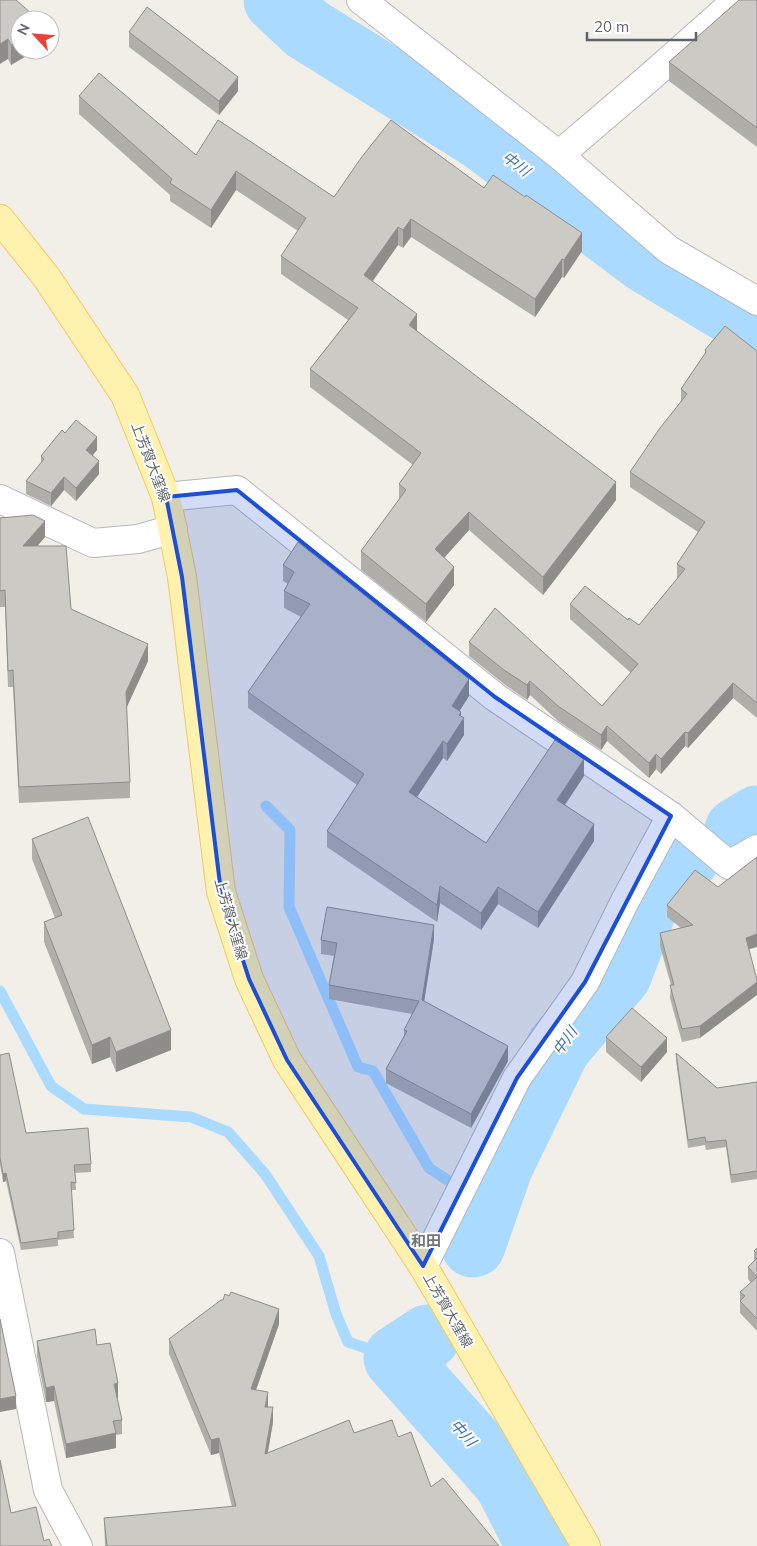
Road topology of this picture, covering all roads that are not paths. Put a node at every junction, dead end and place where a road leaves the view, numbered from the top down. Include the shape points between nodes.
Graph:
1 (361, 0) edge
2 (737, 0) edge
3 (559, 155) junction
4 (0, 219) edge
5 (757, 301) edge
6 (166, 497) junction
7 (0, 500) edge
8 (173, 529) junction
9 (672, 816) junction
10 (757, 849) edge
11 (0, 1253) edge
12 (423, 1266) junction
13 (78, 1546) edge
14 (586, 1546) edge

1 - 3 street
2 - 3 street
3 - 5 street via 669,250
4 - 6 main road, 上芳賀大窪線 via 47,278 125,395
6 - 8 main road, 上芳賀大窪線
6 - 9 street via 237,490 495,697
7 - 8 street via 93,543 138,538
8 - 12 main road, 上芳賀大窪線 via 182,577 221,892 249,979 287,1060
9 - 10 street via 729,865
9 - 12 street via 585,982 517,1078
11 - 13 street via 48,1490
12 - 14 main road, 上芳賀大窪線

